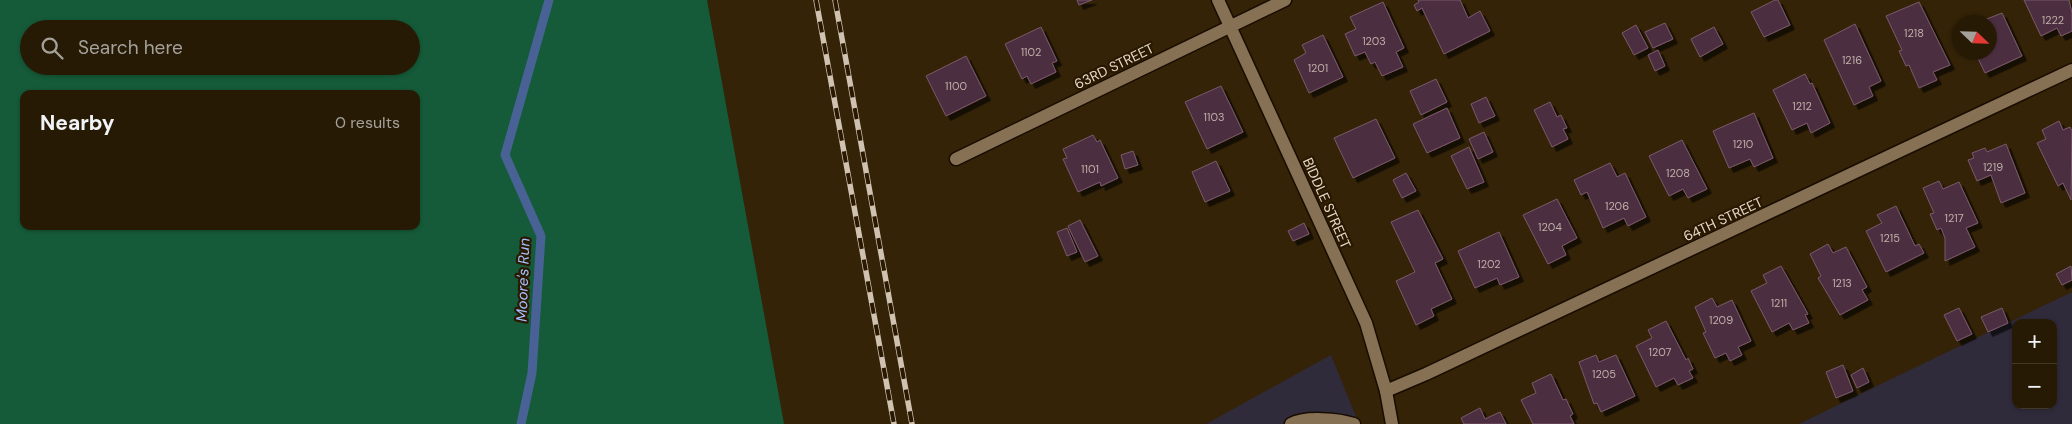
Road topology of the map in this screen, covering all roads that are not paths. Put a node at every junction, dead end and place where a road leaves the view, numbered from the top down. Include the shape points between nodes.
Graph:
1 (1218, 0) edge
2 (1285, 0) edge
3 (1231, 26) junction
4 (2072, 70) edge
5 (956, 159) dead end
6 (1386, 391) junction
7 (1291, 424) edge
8 (1354, 424) edge
9 (1392, 424) edge

1 - 3 street, BIDDLE STREET
2 - 3 street, 63RD STREET
3 - 5 street, 63RD STREET
3 - 6 street, BIDDLE STREET via 1366,323
4 - 6 street, 64TH STREET
6 - 9 street, BIDDLE STREET
7 - 8 street via 1318,420

